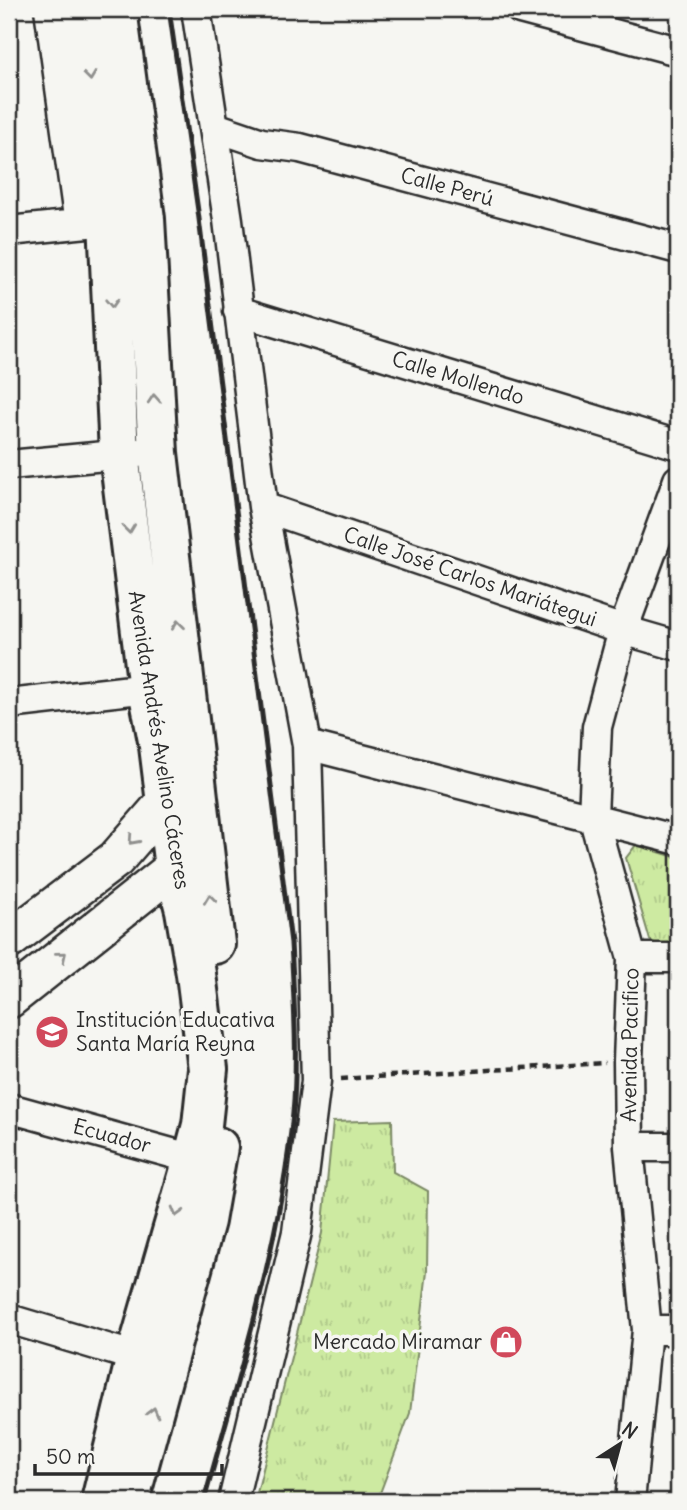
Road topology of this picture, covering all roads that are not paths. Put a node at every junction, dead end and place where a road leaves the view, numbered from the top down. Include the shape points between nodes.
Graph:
1 (49, 9) edge
2 (81, 9) edge
3 (117, 9) edge
4 (196, 9) edge
5 (520, 9) edge
6 (678, 51) edge
7 (215, 127) junction
8 (111, 221) junction
9 (9, 231) edge
10 (678, 249) edge
11 (238, 311) junction
12 (678, 445) edge
13 (158, 453) junction
14 (120, 454) junction
15 (9, 465) edge
16 (678, 480) edge
17 (263, 507) junction
18 (623, 630) junction
19 (678, 646) edge
20 (185, 683) junction
21 (148, 689) junction
22 (9, 704) edge
23 (307, 745) junction
24 (194, 770) junction
25 (165, 801) junction
26 (593, 816) junction
27 (678, 840) edge
28 (202, 842) junction
29 (174, 868) junction
30 (9, 940) edge
31 (632, 958) junction
32 (678, 958) edge
33 (9, 999) edge
34 (9, 1108) edge
35 (629, 1147) junction
36 (678, 1147) edge
37 (204, 1161) junction
38 (9, 1319) edge
39 (647, 1330) junction
40 (678, 1330) edge
41 (151, 1361) junction
42 (101, 1501) edge
43 (129, 1501) edge
44 (233, 1501) edge
45 (629, 1501) edge

1 - 8 street
2 -> 8 highway, Avenida Andrés Avelino Cáceres
3 - 8 highway, Avenida Andrés Avelino Cáceres
4 - 7 street
5 - 6 street
7 - 10 street, Calle Perú
7 - 11 street
8 - 9 street
13 -> 8 highway, Avenida Andrés Avelino Cáceres
8 -> 14 highway, Avenida Andrés Avelino Cáceres
11 - 12 street, Calle Mollendo
11 - 17 street
13 - 14 street
20 -> 13 highway, Avenida Andrés Avelino Cáceres
14 - 15 street
14 -> 21 highway, Avenida Andrés Avelino Cáceres
16 - 18 street, Avenida Pacifico
17 - 18 street, Calle José Carlos Mariátegui
17 - 23 street
18 - 19 street, Calle José Carlos Mariátegui
18 - 26 street, Avenida Pacifico via 597,727
20 - 21 street
20 - 24 highway, Avenida Andrés Avelino Cáceres
21 - 22 street
21 - 25 highway, Avenida Andrés Avelino Cáceres
23 - 26 street
23 - 44 street via 316,1080 297,1233
24 - 25 main road
24 - 28 highway, Avenida Andrés Avelino Cáceres
25 - 29 highway, Avenida Andrés Avelino Cáceres
25 -> 30 main road via 116,859
26 - 27 street
26 - 31 street, Avenida Pacifico
28 - 29 main road
37 -> 28 highway, Avenida Andrés Avelino Cáceres via 221,1130 225,1033
33 -> 29 main road
29 - 37 highway, Avenida Andrés Avelino Cáceres via 186,910 208,1069 202,1125
31 - 32 street
31 - 35 street, Avenida Pacifico
34 - 37 street, Ecuador
35 - 36 street
35 - 39 street, Avenida Pacifico
37 - 41 highway, Avenida Andrés Avelino Cáceres
38 - 41 street
39 - 40 street
39 - 45 street, Avenida Pacifico
41 - 42 highway, Avenida Andrés Avelino Cáceres
43 -> 41 highway, Avenida Andrés Avelino Cáceres

